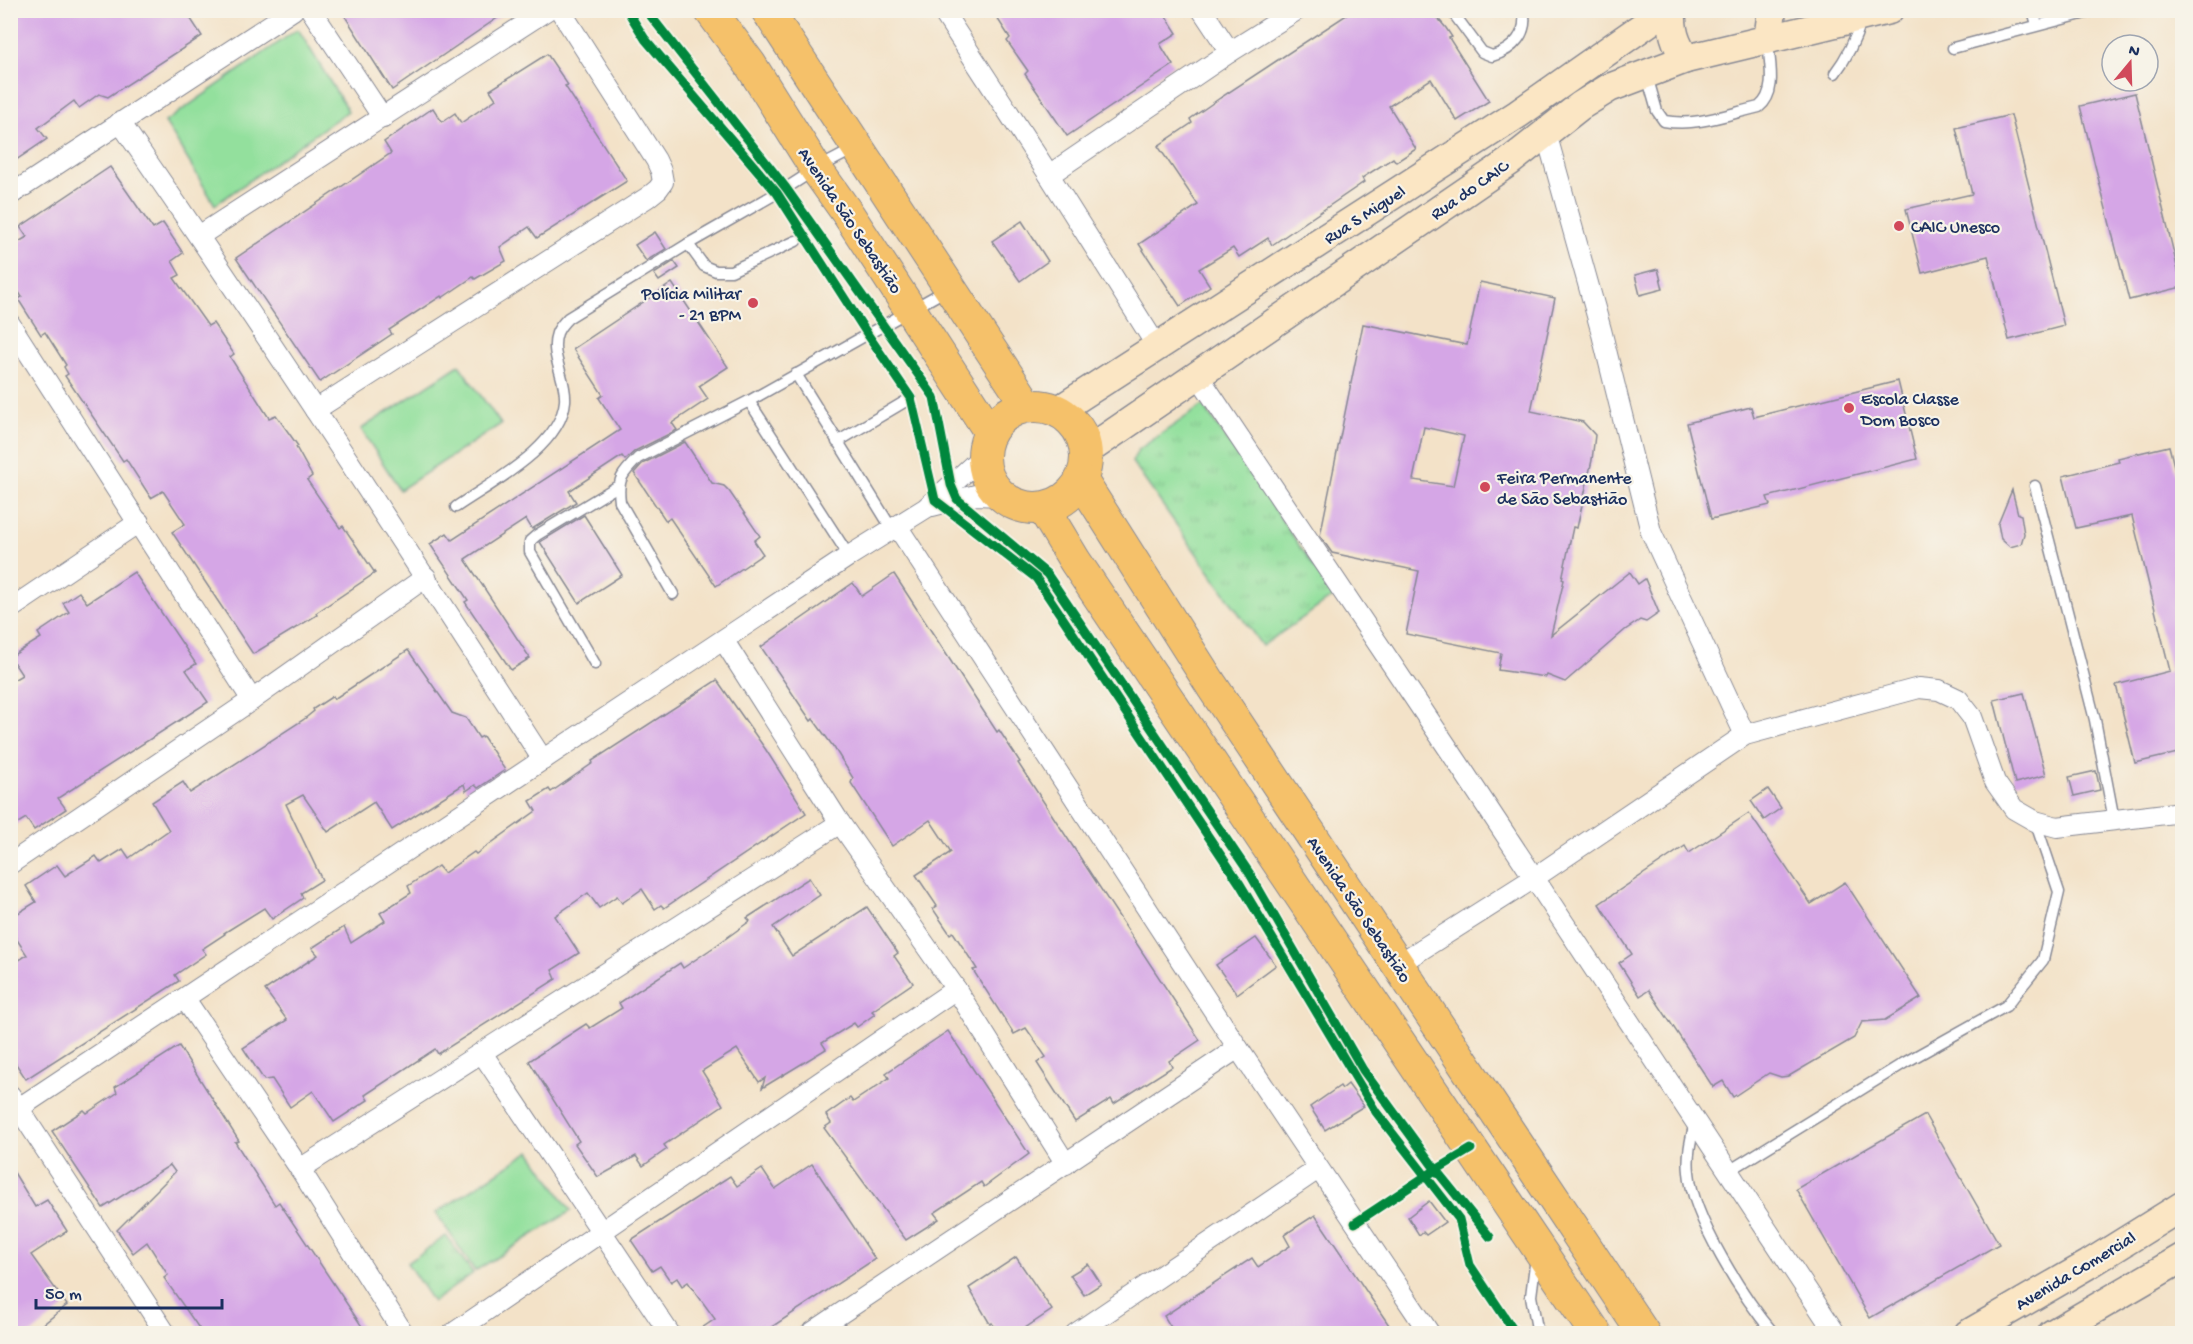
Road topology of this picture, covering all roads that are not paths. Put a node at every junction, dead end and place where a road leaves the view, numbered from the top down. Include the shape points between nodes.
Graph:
1 (292, 10) edge
2 (311, 10) edge
3 (548, 10) edge
4 (560, 10) edge
5 (710, 10) edge
6 (767, 10) edge
7 (942, 10) edge
8 (1202, 10) edge
9 (1298, 10) edge
10 (1451, 10) edge
11 (1523, 10) edge
12 (1666, 10) edge
13 (1672, 10) edge
14 (1772, 10) edge
15 (1889, 10) edge
16 (2033, 10) edge
17 (2097, 10) edge
18 (1842, 17) edge
19 (2037, 25) junction
20 (1768, 40) junction
21 (1953, 48) dead end
22 (1230, 52) junction
23 (1686, 59) junction
24 (1646, 73) junction
25 (1835, 73) dead end
26 (383, 118) junction
27 (120, 122) junction
28 (1546, 133) junction
29 (856, 148) junction
30 (816, 169) junction
31 (1049, 175) junction
32 (10, 195) edge
33 (199, 236) junction
34 (796, 241) dead end
35 (688, 244) junction
36 (950, 288) junction
37 (911, 311) junction
38 (10, 324) edge
39 (1158, 348) junction
40 (796, 374) junction
41 (1197, 374) junction
42 (911, 398) dead end
43 (749, 400) junction
44 (1027, 405) junction
45 (315, 410) junction
46 (1059, 410) junction
47 (837, 442) junction
48 (986, 444) junction
49 (1087, 451) junction
50 (1082, 481) junction
51 (618, 486) junction
52 (2035, 486) dead end
53 (1001, 496) junction
54 (456, 507) dead end
55 (926, 508) junction
56 (1043, 508) junction
57 (139, 522) junction
58 (894, 528) junction
59 (849, 556) junction
60 (426, 577) junction
61 (673, 594) dead end
62 (10, 609) edge
63 (724, 641) junction
64 (595, 664) dead end
65 (252, 700) junction
66 (1745, 735) junction
67 (543, 760) junction
68 (2182, 812) edge
69 (2114, 820) junction
70 (2035, 821) junction
71 (840, 823) junction
72 (10, 864) edge
73 (1534, 878) junction
74 (1397, 965) junction
75 (956, 989) junction
76 (185, 999) junction
77 (1238, 1048) junction
78 (482, 1053) junction
79 (15, 1102) edge
80 (1695, 1122) junction
81 (1066, 1164) junction
82 (300, 1169) junction
83 (1318, 1169) junction
84 (1729, 1172) junction
85 (2182, 1206) edge
86 (601, 1230) junction
87 (1538, 1248) junction
88 (2182, 1258) edge
89 (166, 1334) edge
90 (405, 1334) edge
91 (452, 1334) edge
92 (670, 1334) edge
93 (810, 1334) edge
94 (1075, 1334) edge
95 (1430, 1334) edge
96 (1538, 1334) edge
97 (1596, 1334) edge
98 (1644, 1334) edge
99 (1774, 1334) edge
100 (1836, 1334) edge
101 (1968, 1334) edge
102 (2052, 1334) edge

1 - 27 street
2 - 26 street
3 - 26 street
4 - 45 street via 656,160 663,182 648,197
5 - 30 main road, Avenida São Sebastião via 750,64
6 - 29 main road
7 - 31 street
8 - 22 street
9 - 22 street
10 - 11 lane via 1482,52 1492,56 1503,53 1522,32 1526,22
12 - 39 street, Rua S Miguel via 1518,114
13 - 23 street via 1674,38
14 - 20 street
15 - 18 street, Rua do CAIC
16 - 19 lane
17 - 19 lane
18 - 20 street, Rua do CAIC
18 - 25 lane via 1855,42
19 - 21 lane
20 - 23 street, Rua do CAIC
20 - 24 lane via 1770,90 1759,106 1696,122 1664,121 1657,111
22 - 31 street
23 - 24 street, Rua do CAIC
24 - 28 street, Rua do CAIC via 1609,88
26 - 33 street
27 - 32 street
27 - 33 street
28 - 41 street, Rua do CAIC
28 - 66 street via 1601,330 1651,532
29 - 30 lane
29 - 36 main road
30 - 35 lane
30 - 37 main road, Avenida São Sebastião
31 - 39 street
33 - 45 street
34 - 35 lane via 731,271 704,266
35 - 54 lane via 568,318 557,332 555,346 566,399 562,417 551,436 524,460
36 - 37 lane
36 - 44 main road
37 - 40 lane
37 - 48 main road, Avenida São Sebastião
38 - 57 street
39 - 46 street, Rua S Miguel
40 - 43 lane
40 - 47 lane
41 - 49 street, Rua do CAIC
41 - 73 street
42 - 47 lane
43 - 51 lane via 638,459 623,473
43 - 59 lane
44 - 46 main road
44 - 48 main road via 1005,414
45 - 60 street
46 - 49 main road via 1078,427
47 - 58 lane
48 - 53 main road via 988,478
48 - 55 street
49 - 50 main road
50 - 56 main road via 1066,499
50 - 74 main road, Avenida São Sebastião
51 - 61 lane via 620,502
51 - 64 lane via 530,541 530,552
52 - 69 lane via 2095,720
53 - 55 street via 976,495
53 - 56 main road via 1020,507
55 - 58 street
56 - 87 main road
57 - 62 street
57 - 65 street
58 - 59 street
58 - 77 street
59 - 63 street
60 - 65 street
60 - 67 street
63 - 67 street
63 - 71 street
65 - 72 street
66 - 70 street via 1919,688 1939,690 1958,699 1972,717 1995,782 2014,809
66 - 73 street
67 - 76 street
68 - 69 street
69 - 70 street via 2057,827
70 - 84 lane via 2059,892 2043,960 2006,1006 1904,1063
71 - 75 street
71 - 78 street
73 - 74 street
73 - 80 street
74 - 98 main road, Avenida São Sebastião
75 - 81 street
75 - 86 street
76 - 79 street
76 - 82 street
77 - 81 street
77 - 83 street
78 - 82 street
78 - 86 street
79 - 89 street
80 - 84 street
80 - 99 lane via 1689,1173 1697,1208 1730,1270
81 - 93 street
82 - 90 street
83 - 94 street
83 - 95 street
84 - 100 street
85 - 101 street, Avenida Comercial
86 - 91 street
86 - 92 street
87 - 96 lane via 1531,1296
87 - 97 main road
88 - 102 street

